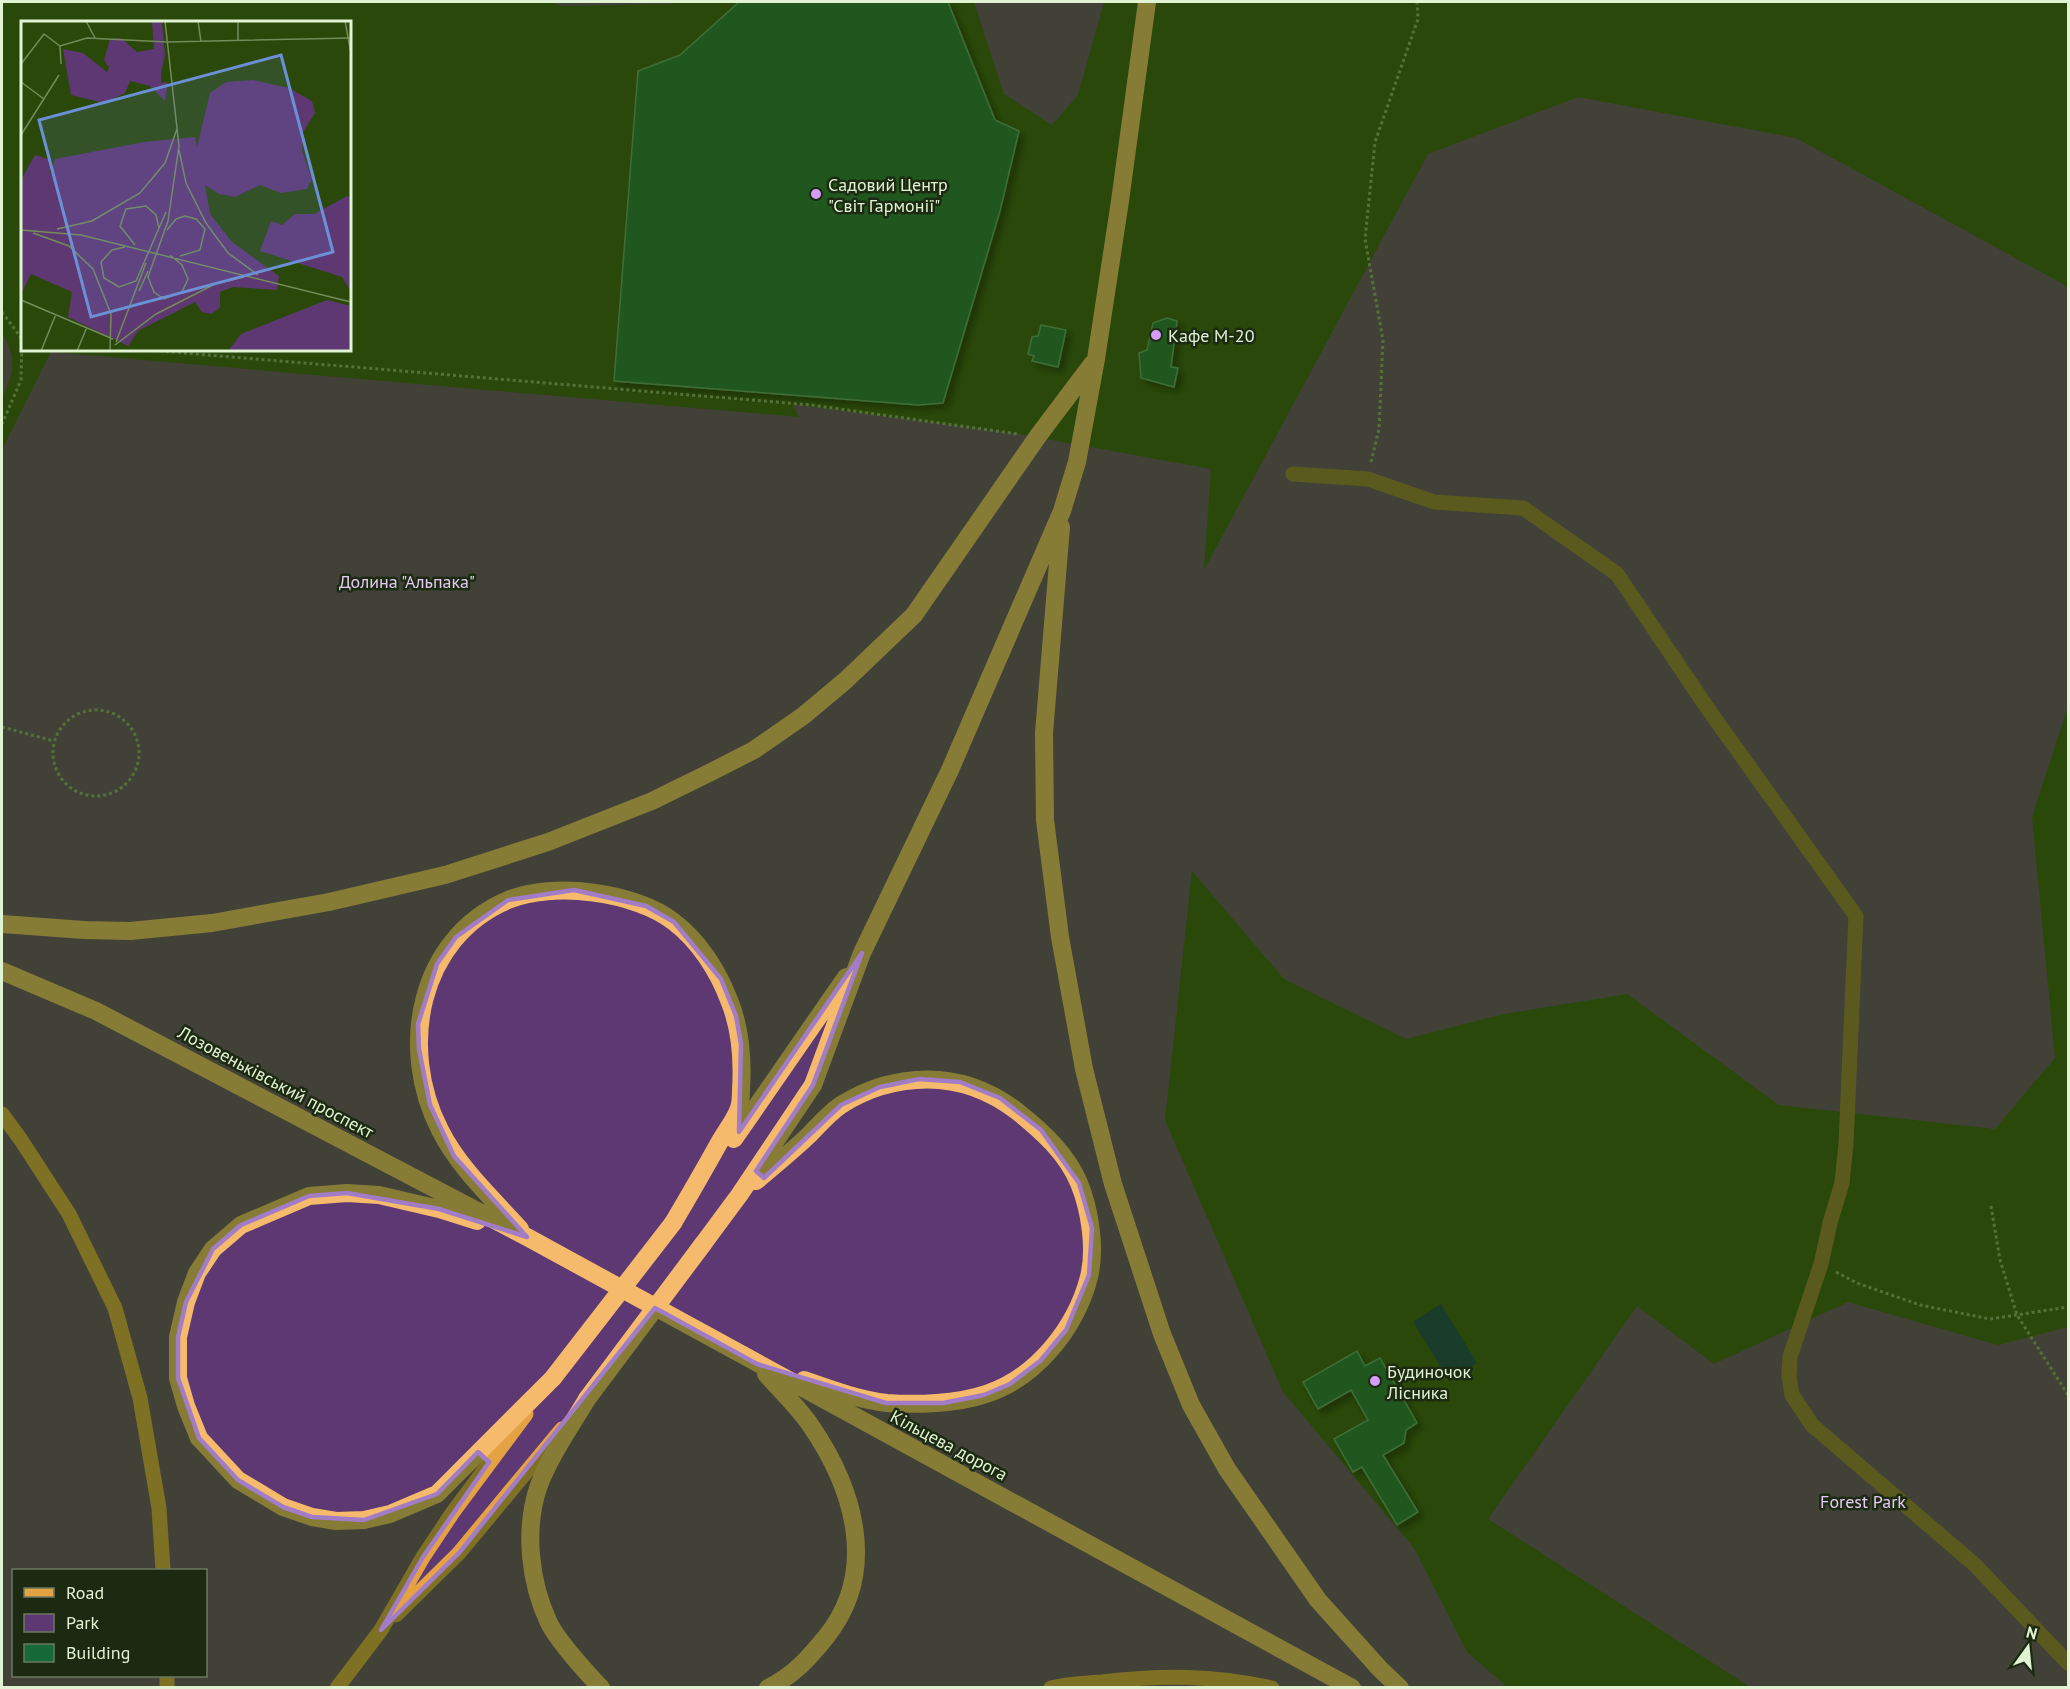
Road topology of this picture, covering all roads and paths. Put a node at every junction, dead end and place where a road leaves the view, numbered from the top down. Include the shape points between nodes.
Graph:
1 (1147, 2) edge
2 (1417, 2) edge
3 (2, 312) edge
4 (21, 338) edge
5 (22, 351) edge
6 (160, 351) edge
7 (1096, 359) junction
8 (2, 424) edge
9 (1038, 436) junction
10 (1293, 474) dead end
11 (1368, 479) junction
12 (1062, 511) junction
13 (2, 727) edge
14 (54, 741) junction
15 (2, 924) edge
16 (862, 953) junction
17 (2, 971) edge
18 (2, 1114) edge
19 (740, 1194) junction
20 (1991, 1206) dead end
21 (674, 1223) junction
22 (527, 1237) junction
23 (1821, 1264) junction
24 (2068, 1307) edge
25 (2017, 1315) junction
26 (757, 1364) junction
27 (553, 1378) junction
28 (2068, 1395) edge
29 (587, 1399) junction
30 (163, 1569) edge
31 (381, 1630) junction
32 (2068, 1663) edge
33 (337, 1688) edge
34 (601, 1688) edge
35 (768, 1688) edge
36 (1051, 1688) edge
37 (1272, 1688) edge
38 (1352, 1688) edge
39 (1400, 1688) edge

1 - 7 highway
2 - 11 path via 1418,19 1375,142 1371,174 1365,239 1383,340 1379,429
3 - 4 path
5 - 8 path via 21,380
6 - 9 path via 811,405
7 - 9 highway
7 - 12 highway via 1077,462
9 - 15 highway via 914,615 846,680 754,750 652,801 490,861 329,902 212,923 130,931
10 - 11 lane
11 - 23 lane via 1434,502 1522,508 1617,574 1856,916 1846,1144 1842,1183
12 - 16 highway via 950,770
12 - 39 highway via 1044,733 1045,820 1060,937 1084,1069 1113,1184 1161,1334 1191,1404 1227,1470 1318,1600
13 - 14 path
14 - 14 path via 61,727 85,711 115,713 136,735 138,765 120,789 91,796 64,783 52,756
16 - 19 highway via 813,1085
16 - 21 highway
17 - 22 highway, Лозовеньківський проспект via 96,1011
18 - 30 main road via 69,1214 115,1308 140,1398 159,1508
19 - 26 highway via 841,1105 880,1087 919,1079 960,1082 1000,1098 1041,1130 1079,1183 1092,1228 1089,1275 1066,1330 1040,1361 1010,1384 984,1395 942,1403 886,1402 839,1392
19 - 29 highway, bridge
20 - 25 path via 2000,1260
21 - 22 highway via 740,1107 741,1044 736,1016 721,978 674,922 646,906 610,896 574,890 543,891 508,900 480,916 456,937 437,964 425,991 418,1024 421,1078 439,1129 454,1156
21 - 27 highway, bridge
22 - 26 highway, Кільцева дорога
22 - 27 highway via 380,1195 309,1196 241,1225 213,1249 197,1273 186,1302 178,1337 178,1378 199,1438 238,1480 283,1508 336,1521 390,1514 437,1494
23 - 25 path via 1857,1283 1920,1305 1990,1319
23 - 32 lane via 1790,1357 1792,1395 1812,1425 1975,1565
24 - 25 path
25 - 28 path
26 - 35 highway via 809,1424 836,1468 854,1521 856,1556 850,1592 833,1628 795,1672
26 - 38 highway, Кільцева дорога
27 - 31 main road via 453,1512
29 - 31 main road via 459,1553
29 - 34 highway via 538,1487 531,1515 531,1548 536,1588 550,1625
31 - 33 main road
36 - 37 main road via 1185,1676

